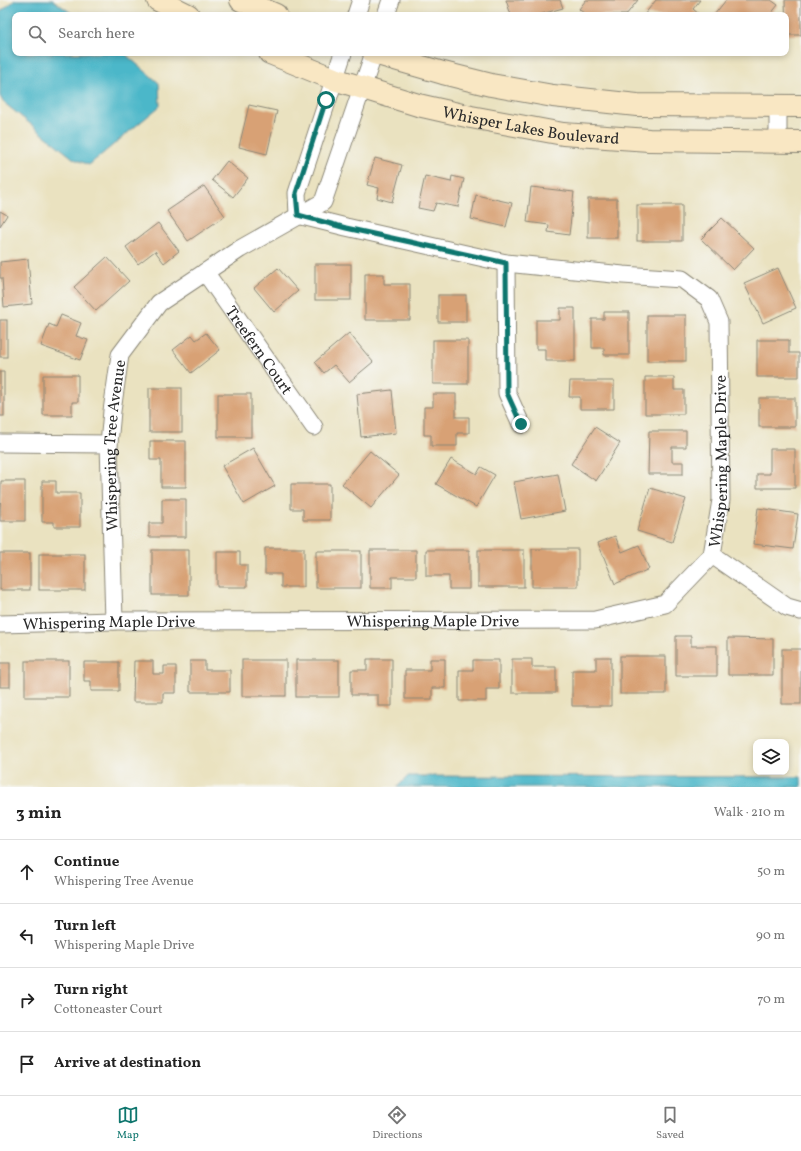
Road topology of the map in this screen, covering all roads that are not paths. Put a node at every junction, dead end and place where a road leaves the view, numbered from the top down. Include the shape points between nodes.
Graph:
1 (158, 0) edge
2 (241, 0) edge
3 (362, 0) edge
4 (391, 0) edge
5 (182, 12) edge
6 (269, 12) edge
7 (357, 12) edge
8 (387, 12) edge
9 (277, 56) edge
10 (342, 56) edge
11 (373, 56) edge
12 (384, 56) edge
13 (334, 79) junction
14 (362, 88) junction
15 (778, 106) junction
16 (801, 106) edge
17 (801, 142) edge
18 (778, 143) junction
19 (298, 215) junction
20 (506, 263) junction
21 (204, 272) junction
22 (521, 424) dead end
23 (314, 427) dead end
24 (0, 443) edge
25 (109, 444) junction
26 (712, 554) junction
27 (801, 611) edge
28 (114, 621) junction
29 (0, 624) edge

1 - 5 street
2 - 6 street
3 - 7 street
4 - 8 street
9 - 13 street, Whisper Lakes Boulevard
10 - 13 street
11 - 14 street, Whispering Tree Avenue
12 - 15 street, Whisper Lakes Boulevard via 491,85 553,96 637,105
13 - 14 street, Whisper Lakes Boulevard
13 - 19 street via 296,193
14 - 18 street, Whisper Lakes Boulevard via 418,105 563,134 649,140
14 - 19 street, Whispering Tree Avenue via 323,202
15 - 16 street, Whisper Lakes Boulevard
15 - 18 street
17 - 18 street, Whisper Lakes Boulevard
19 - 20 street, Whispering Maple Drive
19 - 21 street, Whispering Tree Avenue
20 - 22 street via 507,393
20 - 26 street, Whispering Maple Drive via 682,279 709,299 719,322 721,500
21 - 23 street, Treefern Court
21 - 25 street, Whispering Tree Avenue via 159,303 120,355
24 - 25 street
25 - 28 street, Whispering Tree Avenue
26 - 27 street via 787,608
26 - 28 street, Whispering Maple Drive via 664,604 595,620
28 - 29 street, Whispering Maple Drive

